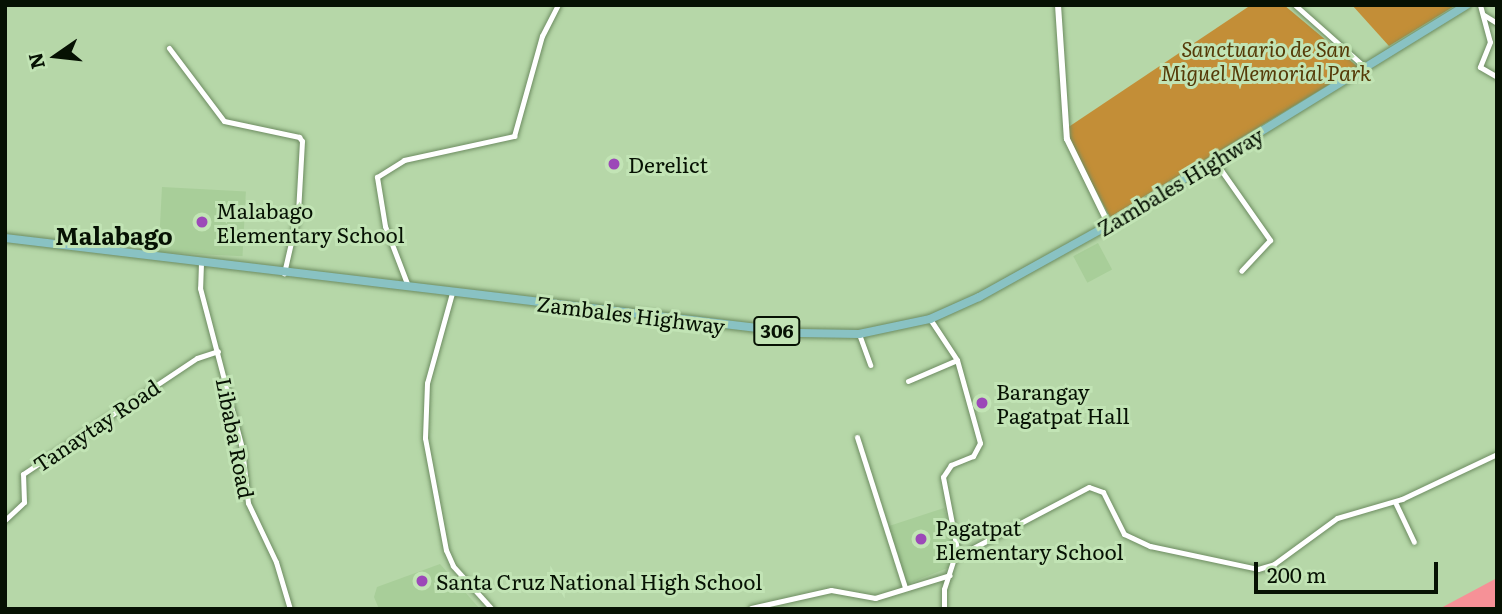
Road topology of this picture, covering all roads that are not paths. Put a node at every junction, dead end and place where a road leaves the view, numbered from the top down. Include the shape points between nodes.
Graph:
1 (558, 5) edge
2 (1058, 5) edge
3 (1295, 5) edge
4 (1467, 5) edge
5 (1480, 5) edge
6 (1484, 15) junction
7 (1497, 23) edge
8 (169, 48) dead end
9 (1367, 69) junction
10 (1497, 77) edge
11 (1214, 160) junction
12 (1109, 225) junction
13 (5, 238) edge
14 (201, 263) junction
15 (1241, 271) dead end
16 (284, 274) junction
17 (408, 286) junction
18 (452, 293) junction
19 (930, 319) junction
20 (859, 334) junction
21 (218, 351) junction
22 (957, 360) junction
23 (870, 365) dead end
24 (908, 381) dead end
25 (857, 437) dead end
26 (1497, 454) edge
27 (1395, 502) junction
28 (5, 520) edge
29 (1414, 542) dead end
30 (956, 558) junction
31 (950, 575) junction
32 (905, 587) junction
33 (751, 608) edge
34 (290, 609) edge
35 (492, 609) edge
36 (944, 609) edge

1 - 17 street via 542,36 514,136 404,160 377,177 385,226
2 - 12 street via 1067,139
3 - 9 street
4 - 9 main road, Zambales Highway / 306
5 - 6 street
6 - 7 street
6 - 10 street via 1490,42 1479,67
8 - 16 street via 224,121 302,141 298,212
9 - 11 main road, Zambales Highway / 306
11 - 12 main road, Zambales Highway / 306
11 - 15 street via 1270,240
12 - 19 main road, Zambales Highway / 306
13 - 14 main road, Zambales Highway / 306
14 - 16 main road, Zambales Highway / 306
14 - 21 street, Libaba Road via 200,288
16 - 17 main road, Zambales Highway / 306
17 - 18 main road, Zambales Highway / 306
18 - 20 main road, Zambales Highway / 306 via 804,334
18 - 35 street via 427,383 425,438 446,550 453,566
19 - 20 main road, Zambales Highway / 306
19 - 22 street
20 - 23 street
21 - 28 street, Tanaytay Road via 197,358 23,474 24,502
21 - 34 street, Libaba Road via 242,448 248,503 276,562
22 - 24 street
22 - 30 street via 980,443 973,456 951,465 943,477
25 - 32 street
26 - 27 street
27 - 29 street
27 - 30 street via 1337,518 1274,564 1258,569 1150,546 1124,534 1103,492 1089,487
30 - 31 street
31 - 32 street
31 - 36 street
32 - 33 street via 875,598 831,590 805,593

